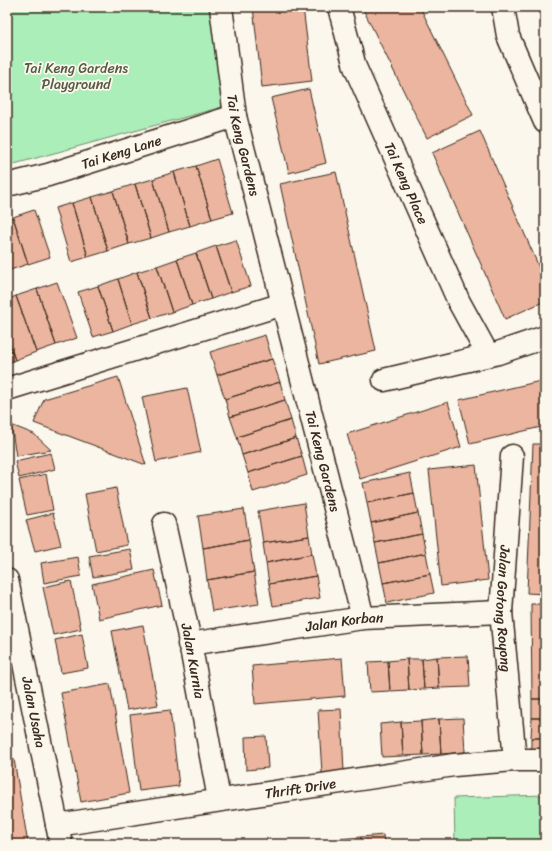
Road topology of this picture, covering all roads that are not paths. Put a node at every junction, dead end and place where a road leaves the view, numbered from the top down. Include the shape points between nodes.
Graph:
1 (222, 7) edge
2 (339, 7) edge
3 (503, 7) edge
4 (235, 116) junction
5 (545, 122) edge
6 (7, 185) edge
7 (283, 304) junction
8 (545, 337) edge
9 (488, 355) junction
10 (384, 380) dead end
11 (7, 389) edge
12 (512, 456) dead end
13 (164, 524) dead end
14 (7, 580) edge
15 (501, 612) junction
16 (363, 618) junction
17 (189, 644) junction
18 (514, 760) junction
19 (545, 760) edge
20 (219, 799) junction
21 (59, 834) edge

1 - 4 street, Tai Keng Gardens
2 - 9 street, Tai Keng Place via 355,67 460,302
3 - 5 street via 508,36
4 - 6 street, Tai Keng Lane via 48,175
4 - 7 street, Tai Keng Gardens
7 - 11 street
7 - 16 street, Tai Keng Gardens
8 - 9 street
9 - 10 street
12 - 15 street, Jalan Gotong Royong
13 - 17 street, Jalan Kurnia
14 - 21 street, Jalan Usaha
15 - 16 street, Jalan Korban
15 - 18 street, Jalan Gotong Royong
16 - 17 street, Jalan Korban
17 - 20 street, Jalan Kurnia
18 - 19 street, Thrift Drive
18 - 20 street, Thrift Drive via 454,765
20 - 21 street, Thrift Drive

